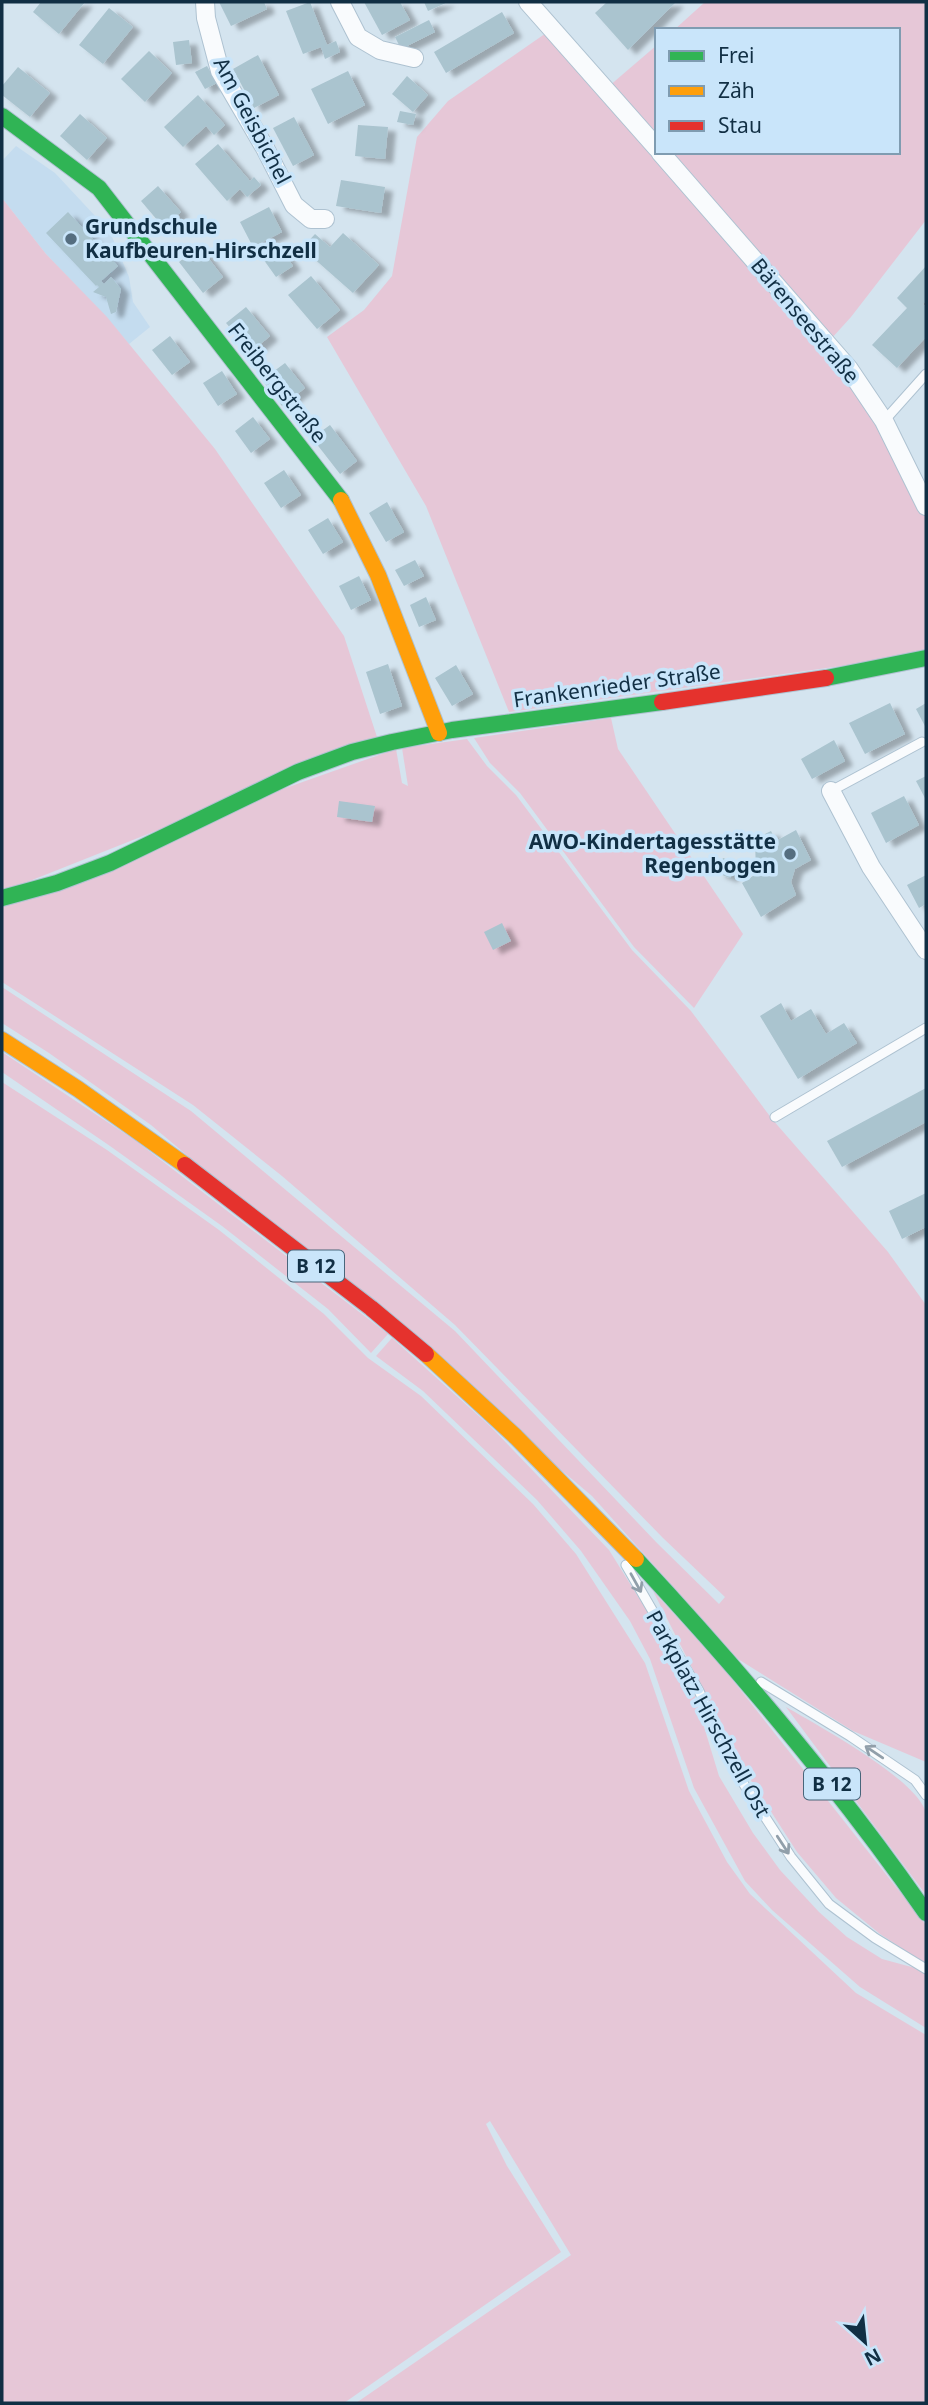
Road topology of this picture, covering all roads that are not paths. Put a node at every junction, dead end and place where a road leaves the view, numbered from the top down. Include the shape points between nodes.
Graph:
1 (205, 2) edge
2 (340, 2) edge
3 (528, 2) edge
4 (414, 58) dead end
5 (2, 116) edge
6 (655, 146) edge
7 (662, 154) edge
8 (325, 219) dead end
9 (926, 374) edge
10 (884, 421) junction
11 (926, 506) edge
12 (926, 658) edge
13 (439, 733) junction
14 (922, 742) dead end
15 (831, 792) joint
16 (2, 898) edge
17 (926, 950) edge
18 (926, 1028) edge
19 (2, 1041) edge
20 (775, 1117) dead end
21 (603, 1523) junction
22 (730, 1663) junction
23 (926, 1795) edge
24 (926, 1913) edge
25 (926, 1969) edge

1 - 8 street, Am Geisbichel via 220,71 294,205 311,219
2 - 4 street via 358,37 380,50
3 - 6 street
5 - 13 street, Freibergstraße via 99,188 339,496 378,575
7 - 10 street, Bärenseestraße via 849,369
9 - 10 lane
10 - 11 street, Bärenseestraße
12 - 13 street, Frankenrieder Straße via 707,696
13 - 16 street, Frankenrieder Straße via 316,764 101,868
14 - 15 lane
15 - 17 street via 871,867
18 - 20 lane
19 - 21 street, B 12 via 144,1133 385,1321 497,1419
21 - 22 street, B 12
21 -> 25 lane, Parkplatz Hirschzell Ost via 699,1691 736,1772 791,1857 829,1904
23 -> 22 lane via 915,1780 872,1751
22 - 24 street, B 12 via 850,1805

